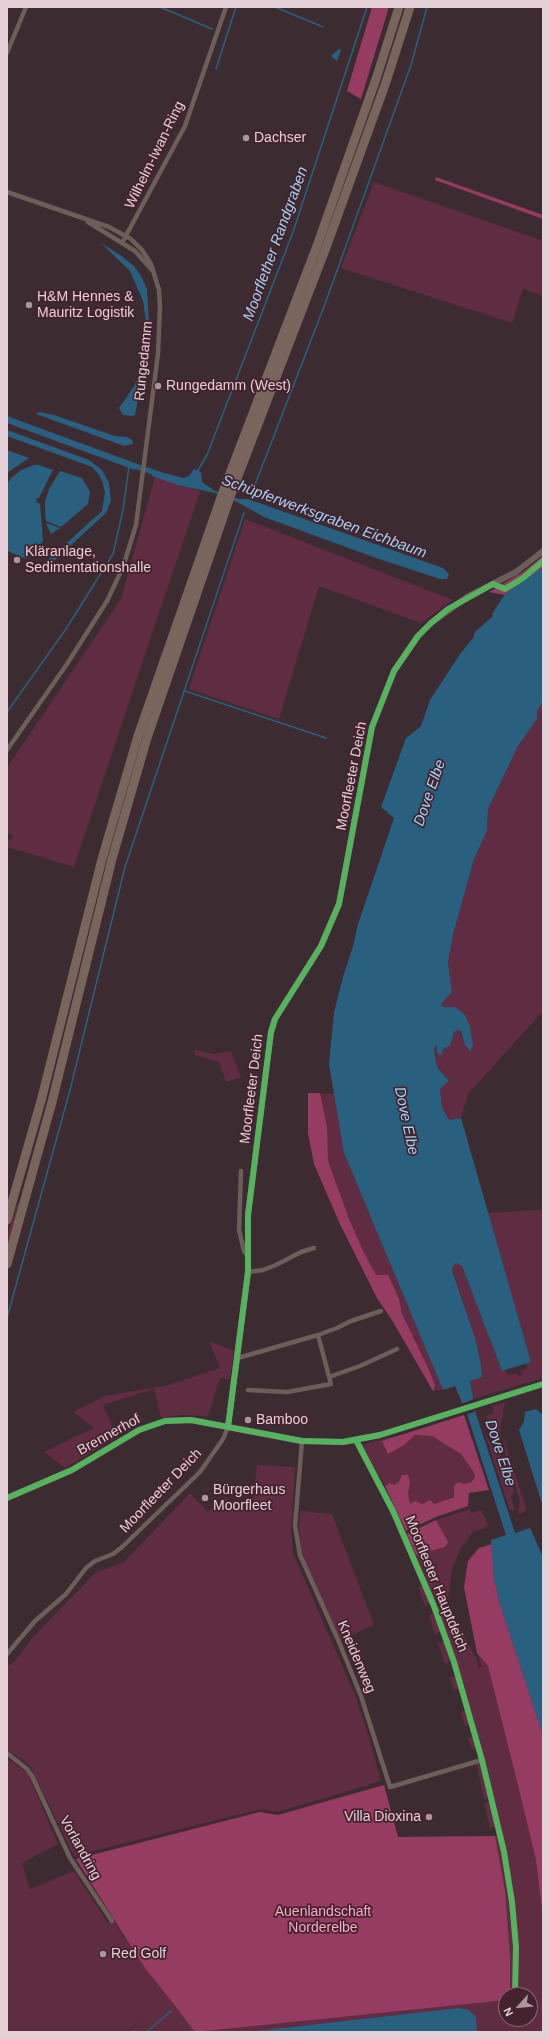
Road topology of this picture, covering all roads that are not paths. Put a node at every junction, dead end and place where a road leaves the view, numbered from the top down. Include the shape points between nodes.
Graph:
1 (26, 7) edge
2 (226, 7) edge
3 (399, 7) edge
4 (410, 7) edge
5 (7, 52) edge
6 (7, 192) edge
7 (83, 219) junction
8 (126, 236) junction
9 (122, 242) junction
10 (154, 274) junction
11 (228, 491) junction
12 (224, 501) junction
13 (543, 551) edge
14 (7, 750) edge
15 (241, 1171) dead end
16 (7, 1220) edge
17 (314, 1248) dead end
18 (248, 1256) junction
19 (7, 1264) edge
20 (248, 1272) junction
21 (381, 1311) dead end
22 (318, 1335) junction
23 (397, 1349) dead end
24 (238, 1358) junction
25 (329, 1377) junction
26 (543, 1384) edge
27 (248, 1390) dead end
28 (228, 1427) junction
29 (356, 1440) junction
30 (302, 1441) junction
31 (7, 1498) edge
32 (7, 1654) edge
33 (7, 1753) edge
34 (482, 1760) junction
35 (500, 1836) dead end
36 (112, 1921) dead end

1 - 5 street
2 - 8 street, Wilhelm-Iwan-Ring via 185,126
3 - 11 highway via 376,79
4 - 11 highway via 386,82 327,245
6 - 7 street, Rungedamm
7 - 8 street, Rungedamm via 109,227
7 - 9 street, Rungedamm
8 - 9 street, Wilhelm-Iwan-Ring
8 - 10 street, Rungedamm via 147,256
9 - 10 street, Rungedamm via 144,259
10 - 14 street, Rungedamm via 159,295 159,342 136,525 131,545 107,601
11 - 12 highway
12 - 16 highway via 132,758 102,859 42,1100
12 - 19 highway via 138,768 112,859 30,1185
13 - 18 street, Moorfleeter Deich via 516,572 467,597 431,623 418,636 389,682 367,748 339,904 321,946 275,1019 270,1032 248,1215
15 - 18 street, Moorfleeter Deich via 239,1230 244,1251
17 - 20 street via 276,1266
18 - 20 street, Moorfleeter Deich
20 - 24 street, Moorfleeter Deich
21 - 22 street via 351,1320
22 - 24 street
22 - 25 street
23 - 25 street
24 - 28 street, Moorfleeter Deich
25 - 27 street via 331,1384 310,1389 287,1392
26 - 29 street, Brennerhof via 380,1435
28 - 30 street, Brennerhof
28 - 31 street, Brennerhof via 191,1420 165,1421 139,1430 72,1470
28 - 32 street, Moorfleeter Deich via 223,1439 200,1472 122,1547 86,1568 62,1598 35,1621
29 - 30 street, Brennerhof via 330,1443
29 - 34 street, Moorfleeter Hauptdeich via 393,1511 434,1606 454,1662
30 - 34 street, Kneidenweg via 295,1526 300,1555 361,1696 390,1787
33 - 36 street, Vorlandring via 27,1769 70,1858
34 - 35 street, Moorfleeter Hauptdeich

